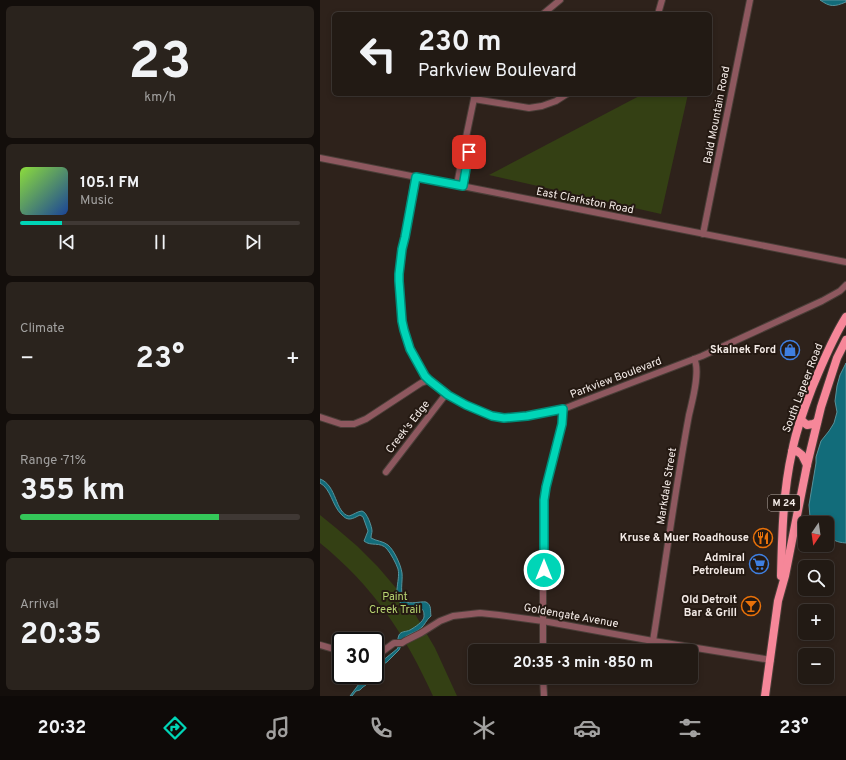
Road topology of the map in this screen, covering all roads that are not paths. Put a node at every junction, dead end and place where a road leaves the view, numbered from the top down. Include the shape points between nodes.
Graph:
1 (560, 0) edge
2 (662, 0) edge
3 (750, 0) edge
4 (545, 12) edge
5 (659, 12) edge
6 (564, 96) edge
7 (475, 97) edge
8 (320, 158) edge
9 (416, 177) junction
10 (460, 186) junction
11 (703, 234) junction
12 (846, 262) edge
13 (846, 285) edge
14 (846, 317) edge
15 (846, 340) edge
16 (694, 359) junction
17 (429, 380) junction
18 (446, 394) junction
19 (563, 409) junction
20 (320, 417) edge
21 (800, 419) junction
22 (817, 422) junction
23 (792, 452) junction
24 (807, 465) junction
25 (386, 472) dead end
26 (781, 589) junction
27 (543, 621) junction
28 (653, 641) junction
29 (543, 644) edge
30 (320, 645) edge
31 (332, 649) edge
32 (384, 650) edge
33 (771, 660) junction
34 (543, 684) edge
35 (544, 696) edge
36 (765, 696) edge

1 - 4 street
2 - 5 street
3 - 11 street, Bald Mountain Road
6 - 7 street via 542,106 529,108
7 - 10 street via 465,142 469,152
8 - 9 street, East Clarkston Road
9 - 10 street, East Clarkston Road
9 - 17 street, Parkview Boulevard via 399,267 399,281 404,330 410,349
10 - 11 street, East Clarkston Road
11 - 12 street, East Clarkston Road
13 - 16 street, Parkview Boulevard via 822,301
14 - 21 main road, South Lapeer Road / M 24 via 824,360
15 - 22 main road, South Lapeer Road / M 24
16 - 19 street, Parkview Boulevard
16 - 28 street, Markdale Street via 697,370 695,385 680,462
17 - 18 street, Parkview Boulevard
17 - 20 street via 354,424 341,424
18 - 19 street, Parkview Boulevard via 492,416 504,418
18 - 25 street, Creek's Edge
19 - 27 street via 562,424 544,500
21 - 22 main road via 807,425
21 - 23 main road, South Lapeer Road / M 24
22 - 24 main road, South Lapeer Road / M 24
23 - 24 main road via 797,451 802,455
23 - 26 main road, South Lapeer Road / M 24 via 784,510
24 - 26 main road, South Lapeer Road / M 24
26 - 33 main road, South Lapeer Road / M 24
27 - 28 street, Goldengate Avenue
27 - 29 street
27 - 32 street, Goldengate Avenue via 480,613 453,616 402,643 394,643
28 - 33 street, Goldengate Avenue
30 - 31 street
33 - 36 main road, South Lapeer Road / M 24
34 - 35 street

